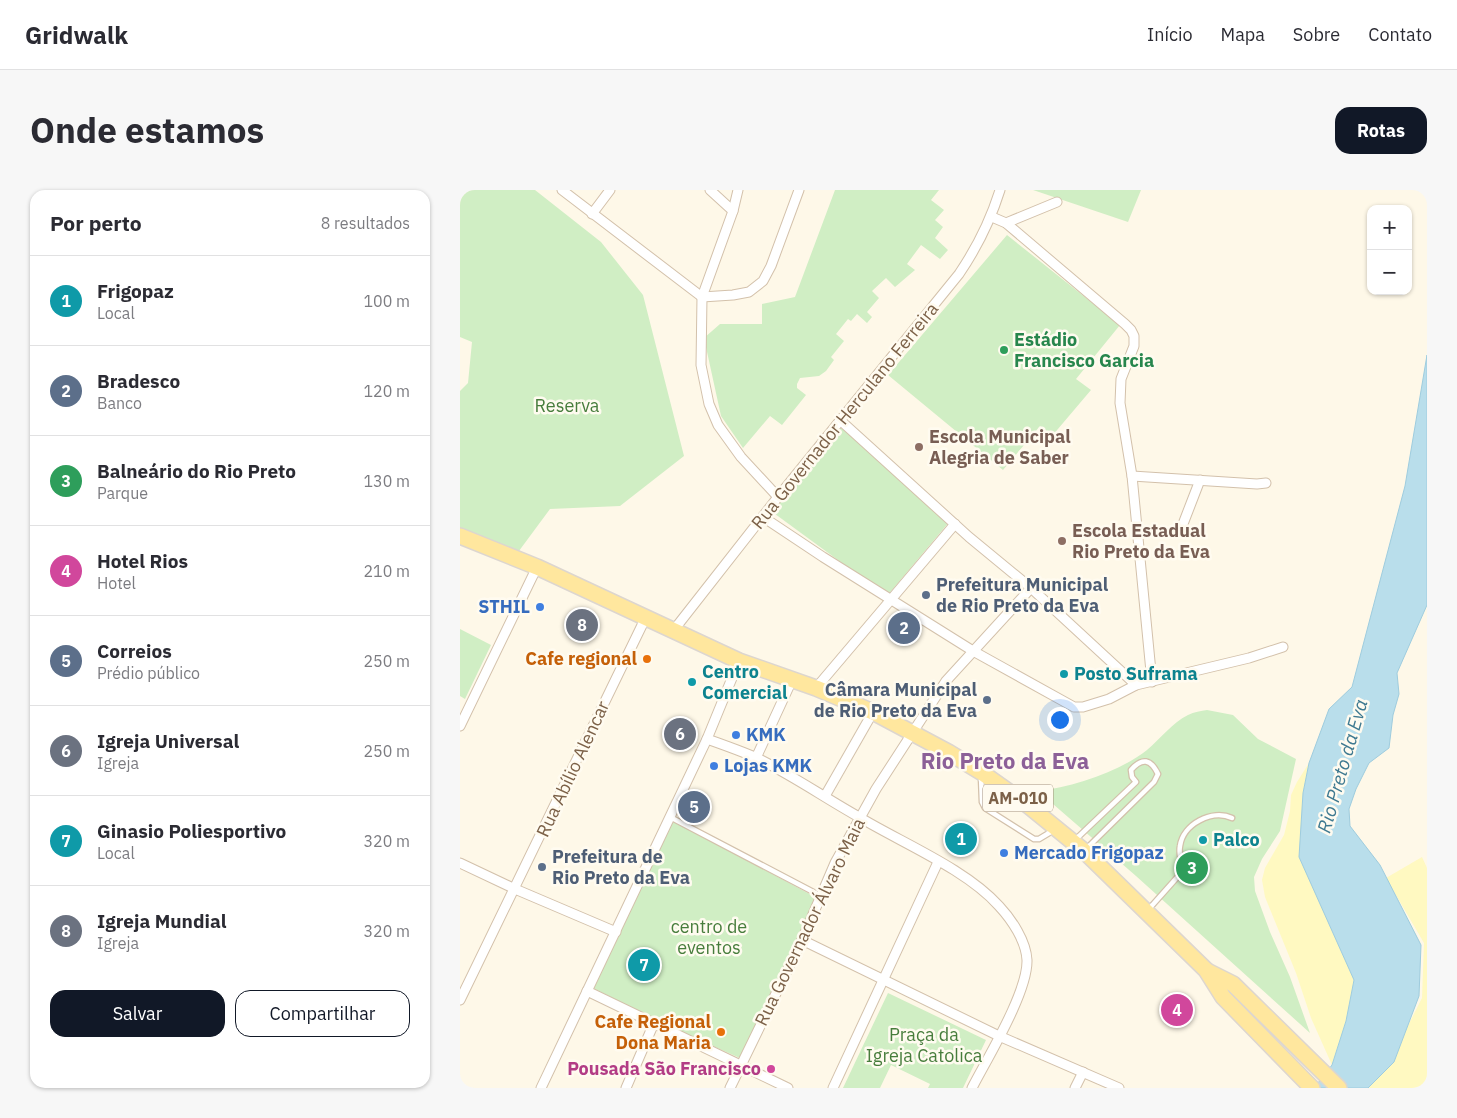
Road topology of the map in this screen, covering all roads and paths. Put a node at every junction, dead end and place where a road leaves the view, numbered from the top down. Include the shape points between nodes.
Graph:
1 (562, 190) edge
2 (610, 190) edge
3 (710, 190) edge
4 (738, 190) edge
5 (799, 190) edge
6 (1000, 190) edge
7 (1057, 202) dead end
8 (733, 211) junction
9 (592, 214) junction
10 (992, 216) junction
11 (1006, 223) junction
12 (702, 297) junction
13 (840, 420) junction
14 (1132, 476) junction
15 (1200, 480) junction
16 (1266, 483) dead end
17 (778, 497) junction
18 (763, 517) junction
19 (955, 524) junction
20 (1183, 524) dead end
21 (460, 536) edge
22 (537, 568) junction
23 (1030, 588) junction
24 (890, 600) junction
25 (645, 619) junction
26 (672, 631) junction
27 (1283, 648) dead end
28 (973, 652) junction
29 (739, 662) junction
30 (792, 680) junction
31 (1152, 682) junction
32 (1136, 685) junction
33 (816, 688) junction
34 (873, 712) junction
35 (460, 726) edge
36 (912, 734) junction
37 (707, 739) junction
38 (756, 758) junction
39 (981, 772) junction
40 (825, 796) junction
41 (670, 817) junction
42 (859, 818) junction
43 (1232, 818) dead end
44 (1058, 828) junction
45 (1079, 846) junction
46 (938, 862) junction
47 (460, 863) edge
48 (515, 889) junction
49 (821, 896) junction
50 (1147, 911) junction
51 (616, 932) junction
52 (802, 940) junction
53 (1206, 970) junction
54 (883, 978) junction
55 (588, 991) junction
56 (460, 1000) edge
57 (654, 1023) junction
58 (999, 1036) junction
59 (741, 1065) junction
60 (1083, 1072) junction
61 (541, 1088) edge
62 (626, 1088) edge
63 (730, 1088) edge
64 (788, 1088) edge
65 (833, 1088) edge
66 (972, 1088) edge
67 (1075, 1088) edge
68 (1119, 1088) edge
69 (1312, 1088) edge
70 (1339, 1088) edge

1 - 9 street
2 - 9 street
3 - 8 street
4 - 8 street
5 - 12 street via 763,281 749,292
6 - 10 street, Rua Governador Herculano Ferreira
7 - 11 street
8 - 12 street
9 - 12 street
10 - 11 street
10 - 13 street, Rua Governador Herculano Ferreira via 960,274
11 - 14 street via 1131,330 1134,336 1134,346 1121,379 1120,403
12 - 17 street via 701,365 709,404 718,425 741,457
13 - 17 street, Rua Governador Herculano Ferreira
13 - 19 street
14 - 15 street
14 - 31 street
15 - 16 street
15 - 20 street
17 - 18 street, Rua Governador Herculano Ferreira
18 - 24 street
18 - 26 street, Rua Governador Herculano Ferreira
19 - 23 street
19 - 24 street
21 - 22 main road, AM-010
22 - 25 main road, AM-010
22 - 35 street
23 - 28 street, Rua Governador Álvaro Maia
23 - 32 street
24 - 28 street
24 - 33 street
25 - 26 main road, AM-010
25 - 48 street, Rua Abílio Alencar
26 - 29 main road, AM-010
27 - 31 street
28 - 32 street via 1074,707 1109,699
28 - 36 street, Rua Governador Álvaro Maia via 946,681
29 - 30 main road, AM-010
29 - 37 street
30 - 33 main road, AM-010
30 - 38 street
31 - 32 street
33 - 34 main road, AM-010
34 - 36 main road, AM-010
34 - 40 street
36 - 39 main road, AM-010
36 - 42 street, Rua Governador Álvaro Maia
37 - 38 street
37 - 41 street
38 - 40 street
39 - 44 main road, AM-010
39 - 44 lane via 982,802 989,811 1034,839
40 - 42 street
41 - 49 lane
41 - 51 street
42 - 46 street
42 - 49 street, Rua Governador Álvaro Maia via 834,863
43 - 50 lane via 1214,814 1186,833 1179,848 1181,873
44 - 45 main road, AM-010
45 - 45 lane via 1154,782 1158,774 1153,765 1146,761 1137,763 1131,770 1136,782
45 - 50 main road, AM-010
46 - 54 street
46 - 58 street via 976,886 999,906 1025,949 1024,983
47 - 48 street
48 - 51 street
48 - 56 street, Rua Abílio Alencar
49 - 52 street, Rua Governador Álvaro Maia
50 - 53 main road, AM-010
51 - 55 street
52 - 54 street
52 - 59 street, Rua Governador Álvaro Maia
53 - 69 main road, AM-010 via 1223,997
53 - 70 main road, AM-010 via 1233,984
54 - 58 street
54 - 65 street
55 - 57 street
55 - 61 street
57 - 59 street
57 - 62 street
58 - 60 street
58 - 66 street
59 - 63 street, Rua Governador Álvaro Maia
59 - 64 street
60 - 67 street
60 - 68 street

